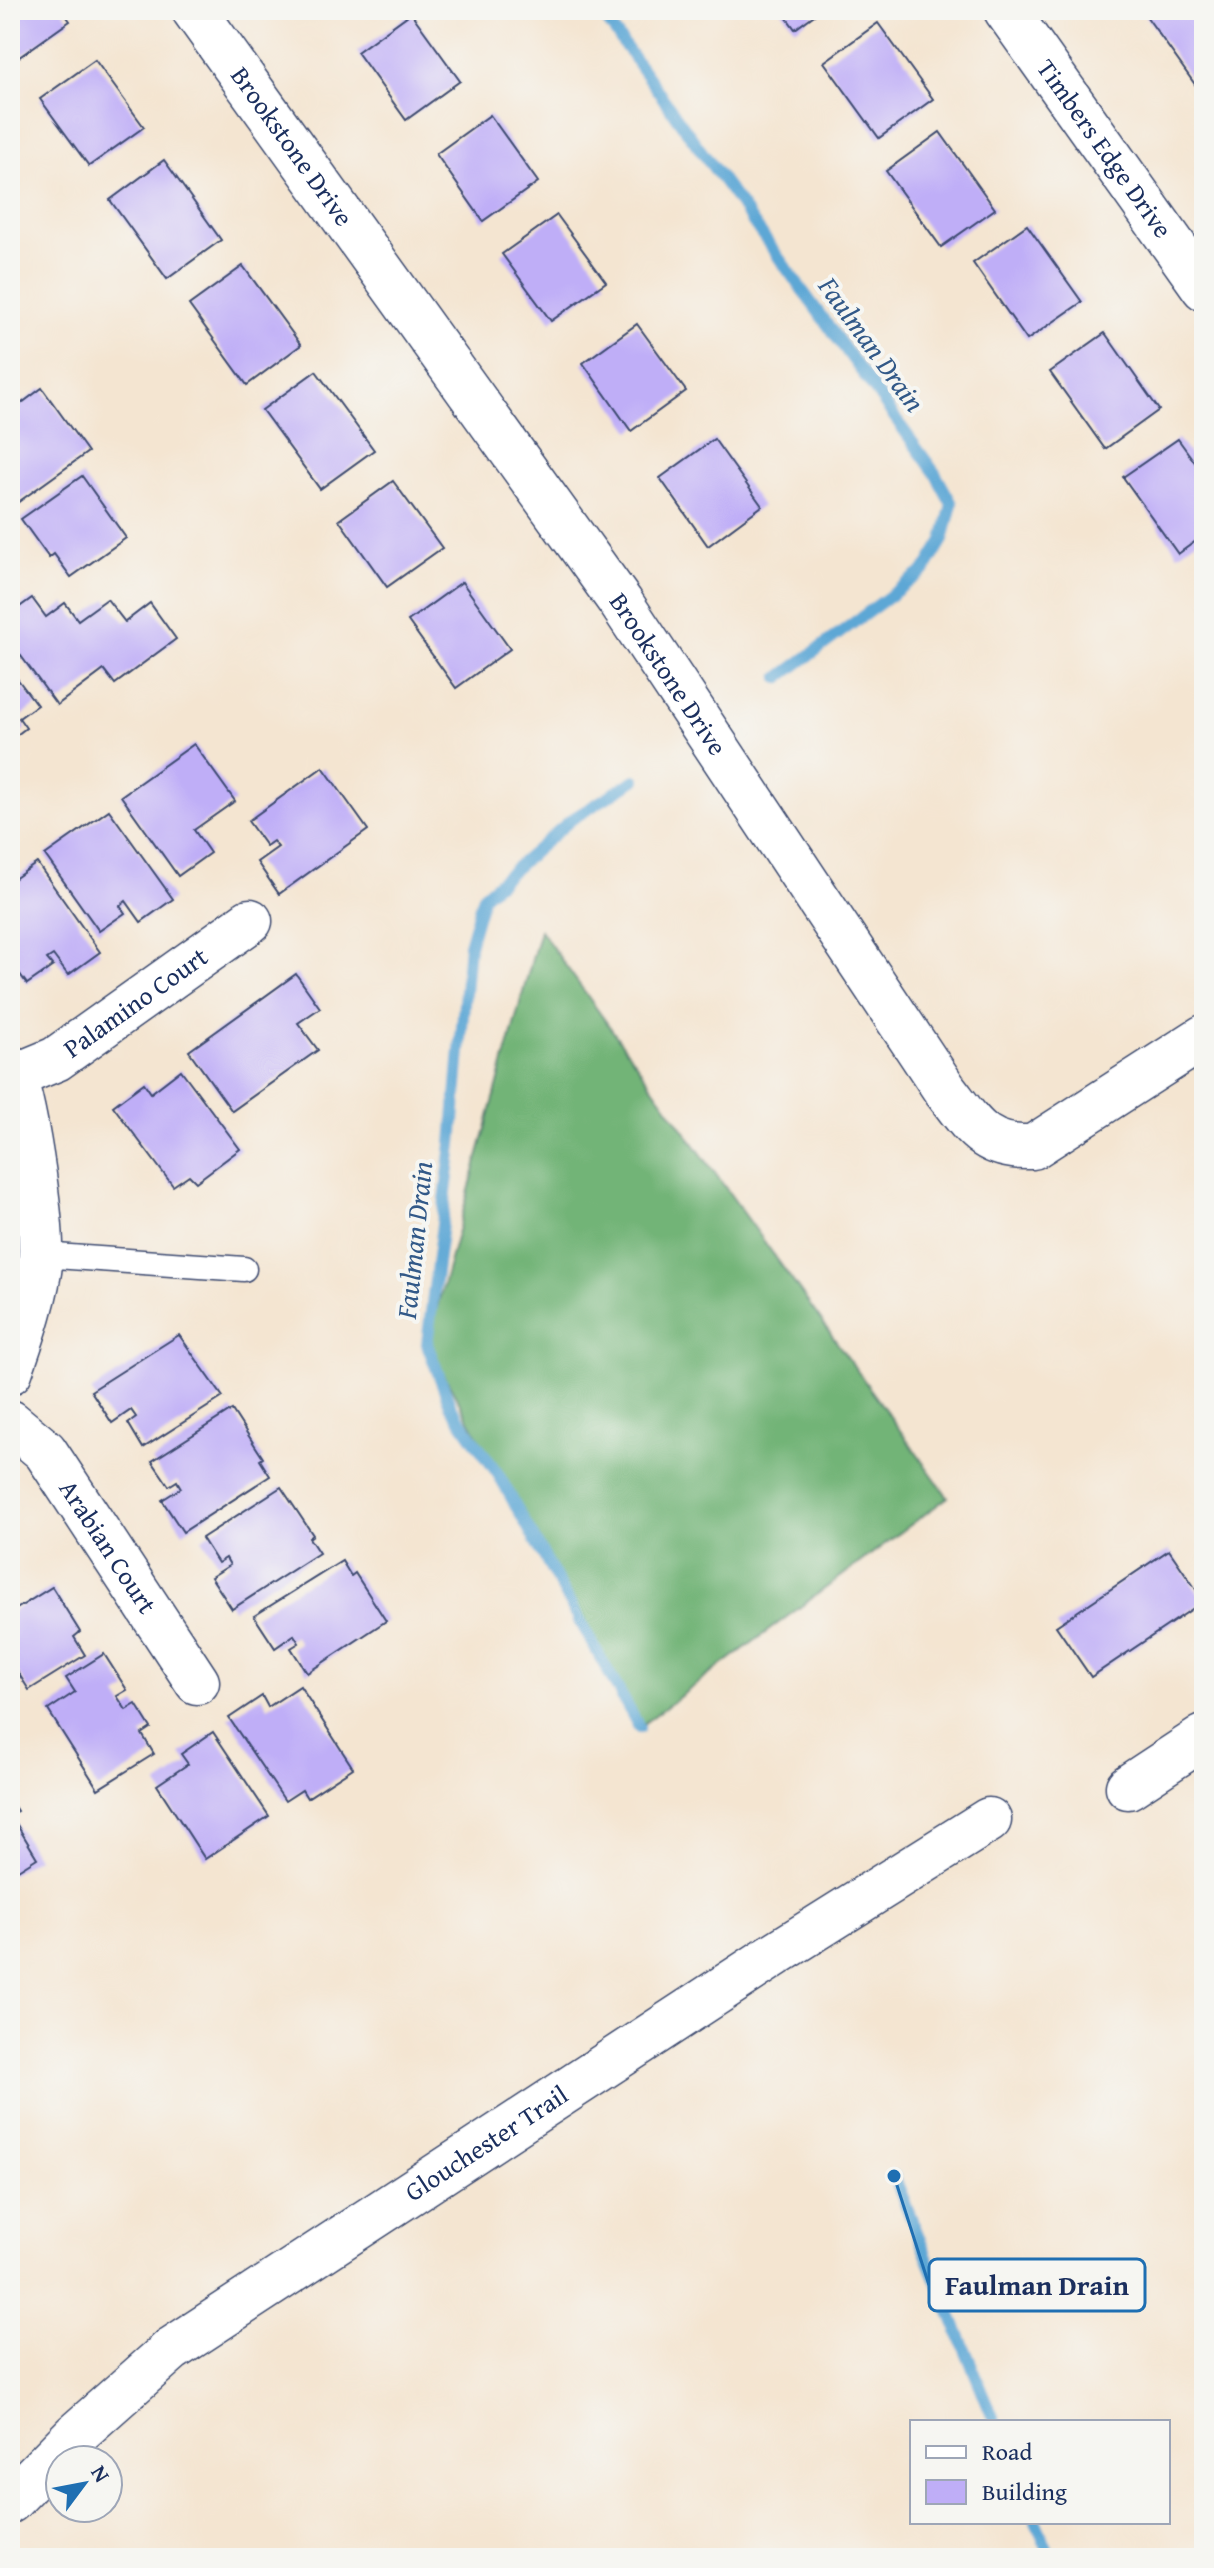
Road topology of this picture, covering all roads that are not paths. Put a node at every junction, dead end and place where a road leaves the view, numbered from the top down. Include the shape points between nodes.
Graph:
1 (194, 10) edge
2 (1006, 10) edge
3 (1204, 288) edge
4 (250, 921) dead end
5 (1204, 1037) edge
6 (12, 1072) edge
7 (21, 1170) edge
8 (41, 1255) junction
9 (244, 1269) dead end
10 (10, 1372) edge
11 (10, 1422) edge
12 (197, 1682) dead end
13 (1204, 1737) edge
14 (1128, 1787) dead end
15 (989, 1820) dead end
16 (10, 2501) edge

1 - 5 street, Brookstone Drive via 621,603 976,1130 1007,1148 1033,1147
2 - 3 street, Timbers Edge Drive
4 - 6 street, Palamino Court via 56,1059
6 - 7 street
7 - 8 street
8 - 9 lane
8 - 10 street
11 - 12 street, Arabian Court via 45,1451
13 - 14 street
15 - 16 street, Glouchester Trail via 172,2349

